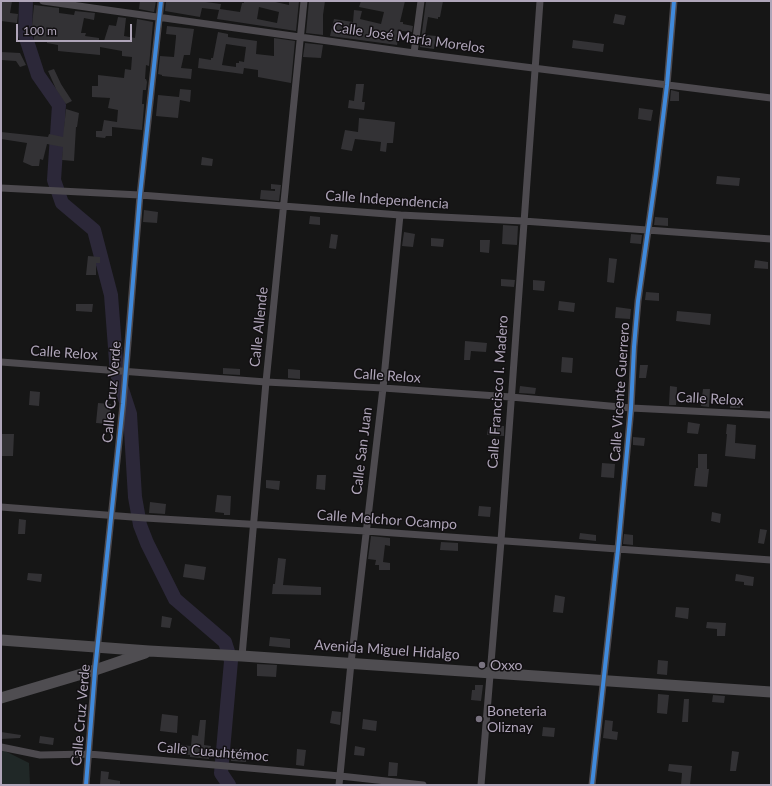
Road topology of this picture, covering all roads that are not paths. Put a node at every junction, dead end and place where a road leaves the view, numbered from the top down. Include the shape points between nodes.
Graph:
1 (43, 1) edge
2 (161, 1) edge
3 (304, 1) edge
4 (421, 1) edge
5 (540, 1) edge
6 (674, 1) edge
7 (159, 17) junction
8 (300, 37) junction
9 (414, 52) junction
10 (534, 68) junction
11 (667, 85) junction
12 (771, 98) edge
13 (1, 188) edge
14 (140, 195) junction
15 (284, 206) junction
16 (400, 215) junction
17 (523, 221) junction
18 (648, 230) junction
19 (771, 239) edge
20 (1, 362) edge
21 (122, 371) junction
22 (266, 382) junction
23 (383, 388) junction
24 (511, 397) junction
25 (631, 408) junction
26 (771, 415) edge
27 (1, 507) edge
28 (111, 515) junction
29 (253, 524) junction
30 (366, 531) junction
31 (501, 541) junction
32 (618, 549) junction
33 (771, 560) edge
34 (1, 640) edge
35 (97, 647) junction
36 (150, 651) junction
37 (239, 655) junction
38 (351, 663) junction
39 (95, 670) junction
40 (491, 672) junction
41 (604, 680) junction
42 (771, 692) edge
43 (1, 698) edge
44 (1, 747) edge
45 (89, 754) junction
46 (340, 776) junction
47 (86, 785) edge
48 (339, 785) edge
49 (423, 785) edge
50 (481, 785) edge
51 (592, 785) edge

1 - 7 street, Calle José María Morelos
2 - 7 street, Calle Cruz Verde
3 - 8 street, Calle Allende
4 - 9 street
5 - 10 street, Calle Francisco I. Madero
6 - 11 street, Calle Vicente Guerrero
7 - 8 street, Calle José María Morelos
7 - 14 street, Calle Cruz Verde
8 - 9 street, Calle José María Morelos
8 - 15 street, Calle Allende
9 - 10 street, Calle José María Morelos
10 - 11 street, Calle José María Morelos
10 - 17 street, Calle Francisco I. Madero
11 - 12 street, Calle José María Morelos
11 - 18 street, Calle Vicente Guerrero
13 - 14 street, Calle Independencia
14 - 15 street, Calle Independencia
14 - 21 street, Calle Cruz Verde via 133,288
15 - 16 street, Calle Independencia
15 - 22 street, Calle Allende
16 - 17 street, Calle Independencia
16 - 23 street, Calle San Juan
17 - 18 street, Calle Independencia
17 - 24 street, Calle Francisco I. Madero
18 - 19 street, Calle Independencia
18 - 25 street, Calle Vicente Guerrero via 638,301
20 - 21 street, Calle Relox
21 - 22 street, Calle Relox
21 - 28 street, Calle Cruz Verde via 125,382
22 - 23 street, Calle Relox
22 - 29 street, Calle Allende
23 - 24 street, Calle Relox
23 - 30 street, Calle San Juan
24 - 25 street, Calle Relox
24 - 31 street, Calle Francisco I. Madero
25 - 26 street, Calle Relox
25 - 32 street, Calle Vicente Guerrero
27 - 28 street, Calle Melchor Ocampo
28 - 29 street, Calle Melchor Ocampo
28 - 35 street, Calle Cruz Verde
29 - 30 street, Calle Melchor Ocampo
29 - 37 street, Calle Allende
30 - 31 street, Calle Melchor Ocampo
30 - 38 street, Calle San Juan
31 - 32 street, Calle Melchor Ocampo
31 - 40 street, Calle Francisco I. Madero
32 - 33 street, Calle Melchor Ocampo
32 - 41 street, Calle Vicente Guerrero
34 - 35 main road, Avenida Miguel Hidalgo
35 - 36 main road, Avenida Miguel Hidalgo
35 - 39 street, Calle Cruz Verde
36 - 37 main road, Avenida Miguel Hidalgo
36 - 39 main road
37 - 38 main road, Avenida Miguel Hidalgo
38 - 40 main road, Avenida Miguel Hidalgo
38 - 46 street, Calle San Juan
39 - 43 main road
39 - 45 street, Calle Cruz Verde
40 - 41 main road, Avenida Miguel Hidalgo
40 - 50 street, Calle Francisco I. Madero
41 - 42 main road, Avenida Miguel Hidalgo
41 - 51 street, Calle Vicente Guerrero
44 - 45 street, Calle Cuauhtémoc via 40,755
45 - 46 street, Calle Cuauhtémoc
45 - 47 street, Calle Cruz Verde
46 - 48 street, Calle San Juan
46 - 49 street, Calle Cuauhtémoc

